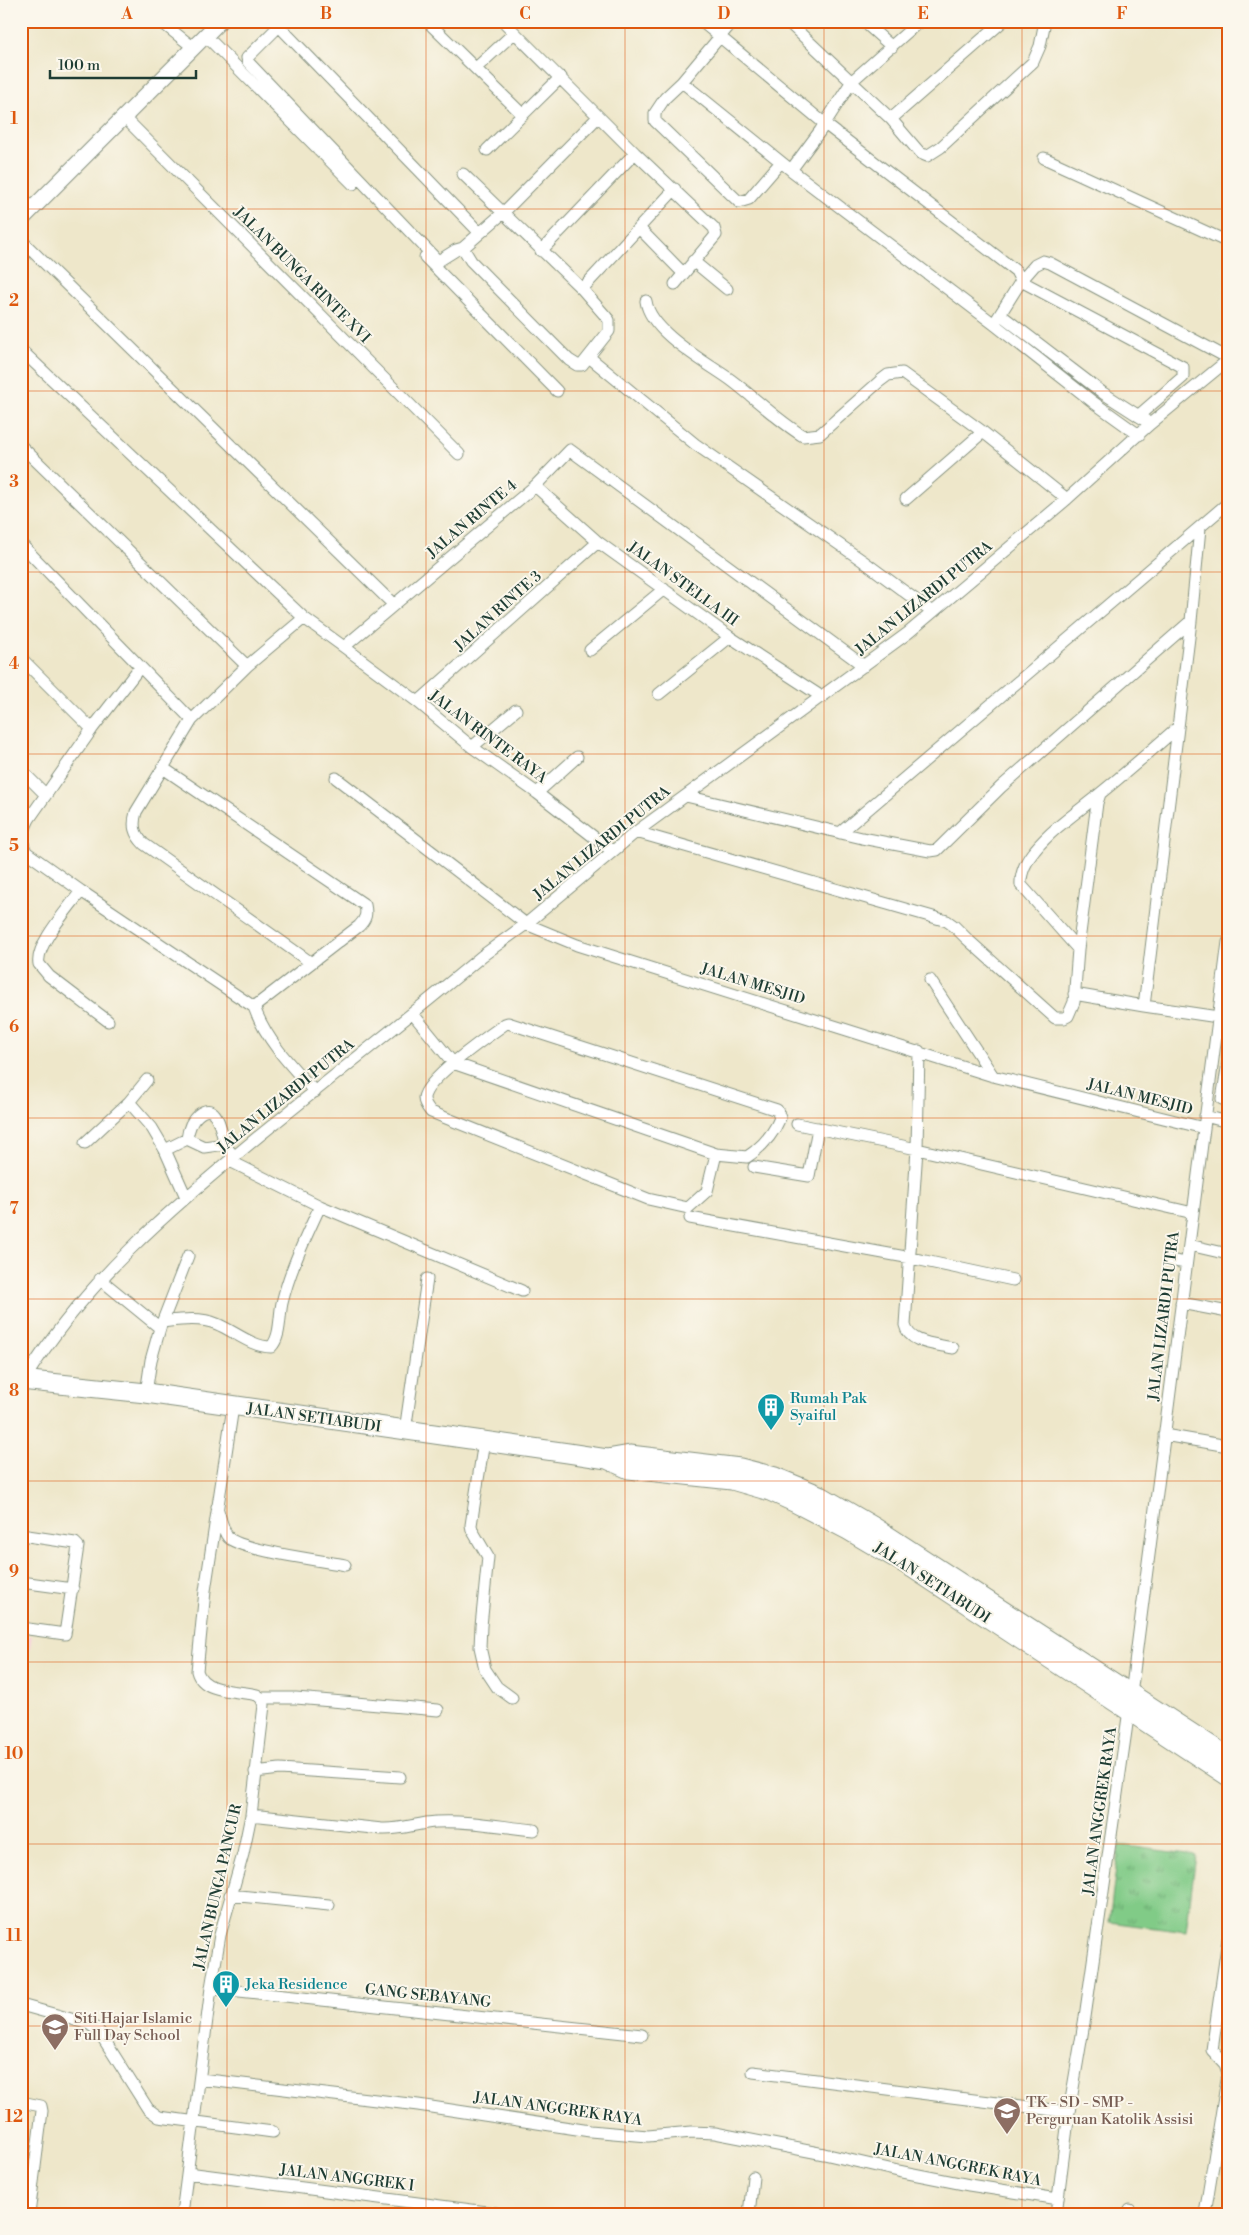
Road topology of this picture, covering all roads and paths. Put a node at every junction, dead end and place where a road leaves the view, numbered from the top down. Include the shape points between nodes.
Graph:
1 (160, 21) edge
2 (220, 21) edge
3 (427, 21) edge
4 (503, 21) edge
5 (701, 21) edge
6 (733, 21) edge
7 (787, 21) edge
8 (863, 21) edge
9 (920, 21) edge
10 (1003, 21) edge
11 (1046, 21) edge
12 (1221, 21) edge
13 (1228, 23) edge
14 (277, 24) edge
15 (514, 33) junction
16 (206, 36) junction
17 (720, 38) junction
18 (892, 47) junction
19 (194, 48) junction
20 (476, 68) junction
21 (561, 77) junction
22 (852, 80) junction
23 (682, 82) junction
24 (523, 114) junction
25 (124, 117) junction
26 (598, 117) junction
27 (891, 119) junction
28 (825, 124) junction
29 (487, 150) dead end
30 (635, 154) junction
31 (1044, 158) dead end
32 (781, 162) junction
33 (791, 170) junction
34 (463, 174) dead end
35 (675, 189) junction
36 (503, 213) junction
37 (21, 220) edge
38 (638, 228) junction
39 (480, 233) junction
40 (21, 240) edge
41 (1228, 242) edge
42 (463, 248) junction
43 (541, 251) junction
44 (693, 261) junction
45 (683, 273) junction
46 (1028, 273) junction
47 (675, 284) dead end
48 (582, 289) junction
49 (727, 289) dead end
50 (646, 300) dead end
51 (997, 319) junction
52 (21, 350) edge
53 (589, 357) junction
54 (1227, 360) edge
55 (557, 391) dead end
56 (1103, 393) junction
57 (1093, 402) junction
58 (1138, 416) junction
59 (1150, 424) junction
60 (983, 432) junction
61 (1139, 435) junction
62 (21, 446) edge
63 (458, 454) dead end
64 (535, 486) junction
65 (906, 499) dead end
66 (1067, 499) junction
67 (1228, 503) edge
68 (1200, 528) junction
69 (598, 542) junction
70 (21, 544) edge
71 (664, 589) junction
72 (394, 604) junction
73 (932, 612) junction
74 (304, 618) junction
75 (1191, 622) junction
76 (730, 637) junction
77 (344, 647) junction
78 (590, 650) dead end
79 (21, 658) edge
80 (247, 666) junction
81 (864, 666) junction
82 (140, 667) junction
83 (659, 694) dead end
84 (822, 696) junction
85 (418, 702) junction
86 (516, 710) dead end
87 (192, 720) junction
88 (1178, 727) junction
89 (92, 729) junction
90 (472, 747) junction
91 (577, 757) dead end
92 (163, 768) junction
93 (21, 770) edge
94 (336, 778) dead end
95 (537, 793) junction
96 (1100, 794) junction
97 (46, 795) junction
98 (686, 796) junction
99 (636, 832) junction
100 (840, 832) junction
101 (612, 851) junction
102 (80, 891) junction
103 (526, 924) junction
104 (1228, 942) edge
105 (1078, 949) junction
106 (310, 962) junction
107 (930, 980) dead end
108 (1225, 987) edge
109 (1074, 994) junction
110 (1144, 1006) junction
111 (254, 1007) junction
112 (413, 1014) junction
113 (1218, 1017) junction
114 (108, 1021) dead end
115 (919, 1051) junction
116 (453, 1063) junction
117 (1228, 1063) edge
118 (993, 1076) junction
119 (147, 1080) dead end
120 (315, 1092) junction
121 (1222, 1099) dead end
122 (129, 1102) junction
123 (1205, 1122) junction
124 (1228, 1122) edge
125 (797, 1124) dead end
126 (818, 1128) junction
127 (187, 1140) junction
128 (85, 1143) dead end
129 (225, 1144) junction
130 (917, 1149) junction
131 (165, 1150) junction
132 (716, 1154) junction
133 (232, 1158) junction
134 (754, 1167) dead end
135 (186, 1197) junction
136 (320, 1206) junction
137 (1193, 1213) junction
138 (690, 1218) dead end
139 (1189, 1245) junction
140 (1228, 1254) edge
141 (188, 1256) dead end
142 (911, 1258) junction
143 (1169, 1260) dead end
144 (1186, 1263) junction
145 (100, 1279) junction
146 (427, 1279) dead end
147 (1013, 1280) dead end
148 (522, 1291) dead end
149 (1181, 1303) junction
150 (1228, 1312) edge
151 (161, 1325) junction
152 (953, 1348) dead end
153 (23, 1380) edge
154 (146, 1393) junction
155 (233, 1407) junction
156 (405, 1431) junction
157 (1164, 1435) junction
158 (484, 1442) junction
159 (1228, 1446) edge
160 (216, 1506) junction
161 (21, 1535) edge
162 (345, 1565) dead end
163 (21, 1582) edge
164 (72, 1589) junction
165 (21, 1628) edge
166 (261, 1698) junction
167 (512, 1698) dead end
168 (1130, 1702) junction
169 (438, 1710) dead end
170 (1228, 1756) edge
171 (255, 1772) junction
172 (1228, 1776) edge
173 (400, 1777) dead end
174 (251, 1815) junction
175 (534, 1830) dead end
176 (230, 1896) junction
177 (328, 1906) dead end
178 (1228, 1939) edge
179 (211, 1988) junction
180 (21, 2005) edge
181 (642, 2035) dead end
182 (753, 2072) dead end
183 (200, 2079) junction
184 (21, 2102) edge
185 (1068, 2112) junction
186 (194, 2123) junction
187 (273, 2132) dead end
188 (188, 2173) junction
189 (753, 2177) dead end
190 (1058, 2199) junction
191 (29, 2214) edge
192 (182, 2214) edge
193 (502, 2214) edge
194 (749, 2214) edge
195 (1056, 2214) edge
196 (1205, 2214) edge

1 - 19 street
2 - 16 street
3 - 20 street
4 - 15 street
5 - 17 street
6 - 17 street
7 - 22 street
8 - 18 street
9 - 18 street
10 - 27 street
11 - 27 street via 1033,62 941,147 927,156 920,153
12 - 13 street
14 - 39 street
14 - 42 street via 247,58 248,62 431,255 440,260
15 - 20 street
15 - 21 street
16 - 19 street
16 - 55 street
17 - 23 street
17 - 28 street
18 - 22 street
19 - 25 street
20 - 24 street
21 - 24 street
21 - 26 street
22 - 27 street
22 - 28 street
23 - 32 street
23 - 32 street via 665,98 655,113 655,121 739,202 749,199
24 - 29 street
25 - 37 street
25 - 63 street, JALAN BUNGA RINTE XVI
26 - 30 street
26 - 36 street
28 - 33 street
28 - 46 street via 1011,266
30 - 35 street
30 - 43 street
31 - 41 street
32 - 33 street
33 - 51 street
34 - 36 street
35 - 38 street
35 - 44 street via 716,232
36 - 39 street
36 - 43 street
38 - 45 street
38 - 48 street
39 - 42 street
40 - 72 street
42 - 53 street via 471,261 569,360 582,365
43 - 48 street
44 - 45 street
44 - 49 street
45 - 47 street
46 - 51 street
46 - 54 street via 1042,262 1050,263
46 - 58 street via 1183,367 1183,377
48 - 53 street via 611,324
50 - 60 street via 647,310 673,338 803,436 820,434 880,381 894,373 902,373
51 - 56 street
51 - 57 street
52 - 74 street, JALAN RINTE RAYA
53 - 73 street via 694,444
54 - 59 street, JALAN LIZARDI PUTRA
56 - 57 street
56 - 58 street
57 - 61 street
58 - 59 street
59 - 61 street, JALAN LIZARDI PUTRA
60 - 65 street
60 - 66 street
61 - 66 street, JALAN LIZARDI PUTRA
62 - 80 street
64 - 69 street, JALAN STELLA III
64 - 72 street, JALAN RINTE 4
64 - 81 street, JALAN RINTE 4 via 571,450
66 - 73 street, JALAN LIZARDI PUTRA
67 - 68 street
68 - 75 street
68 - 100 street
69 - 71 street, JALAN STELLA III
69 - 85 street, JALAN RINTE 3
70 - 82 street
71 - 76 street, JALAN STELLA III
71 - 78 street
72 - 77 street, JALAN RINTE 4
73 - 81 street, JALAN LIZARDI PUTRA
74 - 77 street, JALAN RINTE RAYA
74 - 80 street
75 - 88 street
75 - 100 street via 1001,787 937,850 889,844
76 - 83 street
76 - 84 street, JALAN STELLA III
77 - 85 street, JALAN RINTE RAYA
79 - 89 street
80 - 87 street
81 - 84 street, JALAN LIZARDI PUTRA
82 - 87 street
82 - 89 street
84 - 98 street, JALAN LIZARDI PUTRA
85 - 90 street, JALAN RINTE RAYA
86 - 90 street
87 - 92 street
88 - 96 street
88 - 110 street
89 - 97 street
90 - 95 street, JALAN RINTE RAYA
91 - 95 street
92 - 106 street via 136,812 133,822 138,838
92 - 106 street via 365,905 365,921
93 - 97 street
94 - 103 street, JALAN MESJID
95 - 101 street, JALAN RINTE RAYA
96 - 105 street
96 - 105 street via 1034,850 1020,879 1024,891
97 - 102 street via 23,830 22,845 26,852
98 - 99 street, JALAN LIZARDI PUTRA
98 - 100 street
99 - 101 street, JALAN LIZARDI PUTRA
99 - 109 street via 947,921 1055,1018 1068,1016
101 - 103 street, JALAN LIZARDI PUTRA
102 - 111 street
102 - 114 street via 48,935 37,958 49,976
103 - 112 street, JALAN LIZARDI PUTRA
103 - 115 street, JALAN MESJID via 577,945
104 - 108 street, JALAN LIZARDI PUTRA
105 - 109 street
106 - 111 street
107 - 118 street
108 - 113 street, JALAN LIZARDI PUTRA
109 - 110 street
110 - 113 street
111 - 120 street via 260,1024 282,1055
112 - 116 street
112 - 120 street, JALAN LIZARDI PUTRA
113 - 123 street, JALAN LIZARDI PUTRA
115 - 118 street, JALAN MESJID
115 - 130 street
116 - 132 street
116 - 132 street via 426,1093 424,1100 431,1112 648,1199 688,1208 707,1191
116 - 132 street via 508,1023 780,1112 772,1134 747,1157
117 - 121 street
118 - 123 street, JALAN MESJID
119 - 122 street
120 - 133 street, JALAN LIZARDI PUTRA
122 - 128 street
122 - 131 street via 152,1128
123 - 124 street, JALAN MESJID
123 - 137 street, JALAN LIZARDI PUTRA
125 - 126 street
126 - 130 street
126 - 134 street via 809,1176
127 - 129 street via 204,1147
127 - 129 street via 198,1115 210,1111 219,1118
127 - 131 street
129 - 133 street
130 - 137 street
130 - 142 street
131 - 135 street
133 - 135 street, JALAN LIZARDI PUTRA
133 - 136 street
135 - 145 street, JALAN LIZARDI PUTRA
136 - 148 street
136 - 151 street via 289,1277 276,1339 271,1347 262,1347 238,1333 204,1320
137 - 139 street, JALAN LIZARDI PUTRA
138 - 142 street
139 - 140 street
139 - 144 street, JALAN LIZARDI PUTRA
141 - 151 street
142 - 147 street
142 - 152 street via 906,1331 915,1339
143 - 144 street
144 - 149 street, JALAN LIZARDI PUTRA
145 - 151 street
145 - 153 street, JALAN LIZARDI PUTRA
146 - 156 street
149 - 150 street
149 - 157 street, JALAN LIZARDI PUTRA
151 - 154 street
153 - 154 main road, JALAN SETIABUDI
154 - 155 main road, JALAN SETIABUDI
155 - 156 main road, JALAN SETIABUDI
155 - 160 street
156 - 158 main road, JALAN SETIABUDI
157 - 159 street
157 - 168 street, JALAN LIZARDI PUTRA
158 - 167 street via 471,1525 488,1557 480,1647 490,1678
158 - 168 main road, JALAN SETIABUDI via 607,1459 629,1468 732,1480 770,1491 848,1530
160 - 162 street via 228,1537 235,1542 259,1550
160 - 166 street via 197,1671 202,1682 211,1686
161 - 164 street via 78,1544
163 - 164 street
164 - 165 street via 65,1634
166 - 169 street
166 - 171 street, JALAN BUNGA PANCUR via 264,1713
168 - 170 main road, JALAN SETIABUDI
168 - 172 main road, JALAN SETIABUDI
168 - 185 street, JALAN ANGGREK RAYA via 1087,2007
171 - 173 street via 280,1769
171 - 174 street, JALAN BUNGA PANCUR
174 - 175 street via 394,1830 449,1822
174 - 176 street, JALAN BUNGA PANCUR
176 - 177 street
176 - 179 street, JALAN BUNGA PANCUR
178 - 196 street via 1212,2050 1225,2064 1228,2073
179 - 181 street, GANG SEBAYANG
179 - 183 street, JALAN BUNGA PANCUR
180 - 186 street via 94,2026 148,2109 159,2117
182 - 185 street
183 - 186 street, JALAN BUNGA PANCUR
183 - 190 street, JALAN ANGGREK RAYA via 418,2105 590,2131 648,2136 715,2133 970,2185
184 - 191 street via 41,2106 42,2111
185 - 190 street, JALAN ANGGREK RAYA
186 - 187 street
186 - 188 street, JALAN BUNGA PANCUR
188 - 192 street, JALAN BUNGA PANCUR
188 - 193 street, JALAN ANGGREK I
189 - 194 street
190 - 195 street, JALAN ANGGREK RAYA

